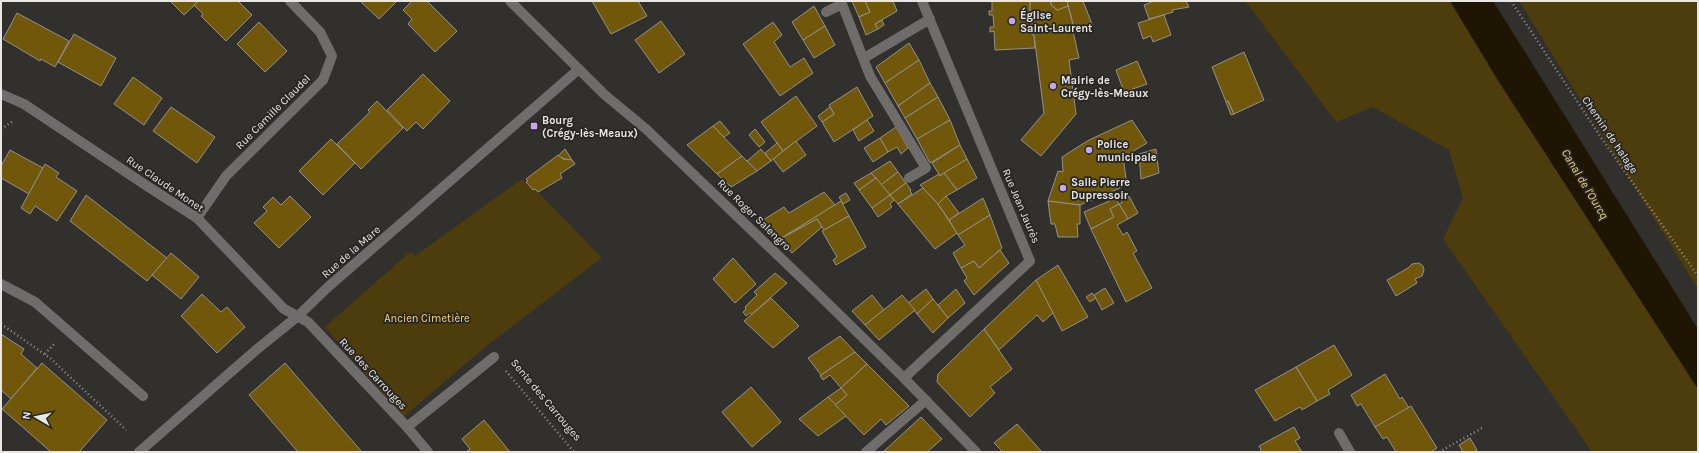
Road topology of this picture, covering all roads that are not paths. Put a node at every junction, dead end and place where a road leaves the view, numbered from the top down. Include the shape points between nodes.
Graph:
1 (290, 1) edge
2 (510, 1) edge
3 (922, 1) edge
4 (826, 12) dead end
5 (930, 19) junction
6 (864, 58) junction
7 (579, 69) junction
8 (1, 94) edge
9 (909, 178) dead end
10 (197, 218) junction
11 (1, 284) edge
12 (298, 316) junction
13 (494, 357) road end
14 (904, 378) junction
15 (142, 396) dead end
16 (926, 400) junction
17 (407, 427) junction
18 (1339, 433) dead end
19 (139, 452) edge
20 (428, 452) edge
21 (866, 452) edge
22 (976, 452) edge
23 (1350, 452) edge

1 - 10 street, Rue Camille Claudel via 320,32 332,56 323,80 226,176
2 - 7 street, Rue Roger Salengro
3 - 5 street, Rue Jean Jaurès
4 - 6 street via 842,4
5 - 6 street
5 - 14 street, Rue Jean Jaurès via 1030,261
6 - 9 street via 870,76 926,168
7 - 12 street, Rue de la Mare
7 - 14 street, Rue Roger Salengro via 721,200
8 - 10 street, Rue Claude Monet via 24,104
10 - 12 street, Rue Claude Monet via 284,309
11 - 15 street via 35,302
12 - 17 street, Rue des Carrouges via 308,322
12 - 19 street, Rue de la Mare
13 - 17 street, Sente des Carrouges
14 - 16 street, Rue Roger Salengro
16 - 21 street
16 - 22 street, Rue Roger Salengro
17 - 20 street, Rue des Carrouges
18 - 23 street

